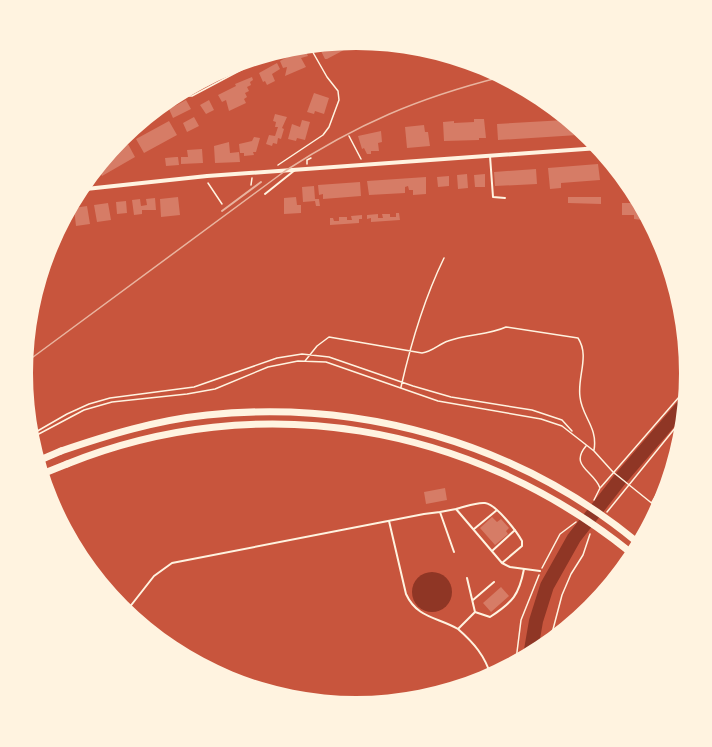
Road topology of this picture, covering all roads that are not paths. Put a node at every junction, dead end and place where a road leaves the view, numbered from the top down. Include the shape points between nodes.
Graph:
1 (588, 149) edge
2 (490, 156) junction
3 (295, 170) junction
4 (91, 188) edge
5 (265, 194) dead end
6 (505, 198) dead end
7 (44, 458) edge
8 (48, 471) edge
9 (456, 509) junction
10 (497, 510) junction
11 (440, 513) junction
12 (389, 521) junction
13 (473, 530) junction
14 (515, 530) junction
15 (634, 539) edge
16 (627, 550) edge
17 (492, 551) junction
18 (454, 552) dead end
19 (502, 563) junction
20 (524, 569) junction
21 (540, 571) road end
22 (467, 578) dead end
23 (494, 582) dead end
24 (472, 601) junction
25 (131, 605) edge
26 (475, 612) junction
27 (459, 629) junction
28 (489, 668) edge

1 - 2 street
2 - 3 street
2 - 6 lane via 493,197
3 - 4 street
3 - 5 lane
7 - 15 main road via 144,426 206,415 261,411 370,419 478,448 533,472 588,503
8 - 16 main road via 145,438 207,427 260,423 368,432 472,460 526,484
9 - 10 lane via 484,503
9 - 11 lane
9 - 13 lane
10 - 13 lane
10 - 14 lane
11 - 12 lane
11 - 18 lane
12 - 25 lane via 172,563 153,576
12 - 27 lane via 411,604 418,612
13 - 17 lane
14 - 17 lane
14 - 19 lane via 522,546
17 - 19 lane
19 - 20 lane
20 - 21 lane
20 - 26 lane via 518,592 503,609 490,617
22 - 24 lane
23 - 24 lane
24 - 26 lane
26 - 27 lane
27 - 28 lane via 474,643

